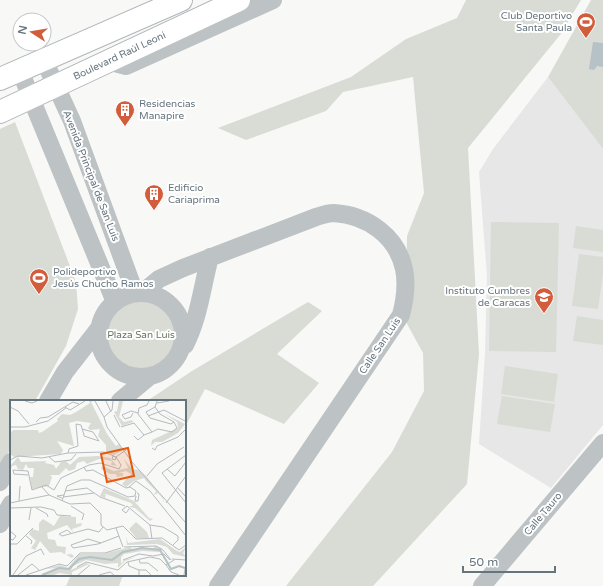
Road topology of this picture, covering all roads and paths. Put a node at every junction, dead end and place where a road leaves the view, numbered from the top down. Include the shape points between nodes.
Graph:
1 (181, 0) edge
2 (239, 0) edge
3 (273, 0) edge
4 (44, 60) junction
5 (107, 61) junction
6 (20, 70) junction
7 (0, 79) edge
8 (55, 85) junction
9 (31, 98) junction
10 (0, 112) edge
11 (210, 257) junction
12 (139, 293) junction
13 (115, 302) junction
14 (100, 327) junction
15 (179, 351) junction
16 (150, 376) junction
17 (49, 400) edge
18 (121, 400) edge
19 (603, 443) edge
20 (10, 464) edge
21 (0, 482) edge
22 (10, 506) edge
23 (0, 524) edge
24 (218, 586) edge
25 (482, 586) edge

1 - 4 main road
2 - 5 main road, Boulevard Raúl Leoni
3 - 5 street via 126,66
4 - 6 main road
4 - 8 street, Avenida Principal de San Luis
5 - 8 main road, Boulevard Raúl Leoni
6 - 7 main road
6 - 9 street
8 - 9 main road, Boulevard Raúl Leoni
8 - 12 street, Avenida Principal de San Luis via 72,121
9 - 10 main road, Boulevard Raúl Leoni
9 - 13 street
11 - 12 street, Calle San Luis via 159,279
11 - 15 street via 196,315 185,345
11 - 24 street, Calle San Luis via 316,216 343,214 359,217 378,228 396,247 406,285 401,315
12 - 13 street
12 - 15 street via 158,297 176,312 182,327 182,344
13 - 14 street via 105,313
14 - 16 street via 101,345 115,368 132,376
14 - 17 street via 65,372
15 - 16 street via 167,367
16 - 18 street
19 - 25 street, Calle Tauro
20 - 21 street
22 - 23 street

